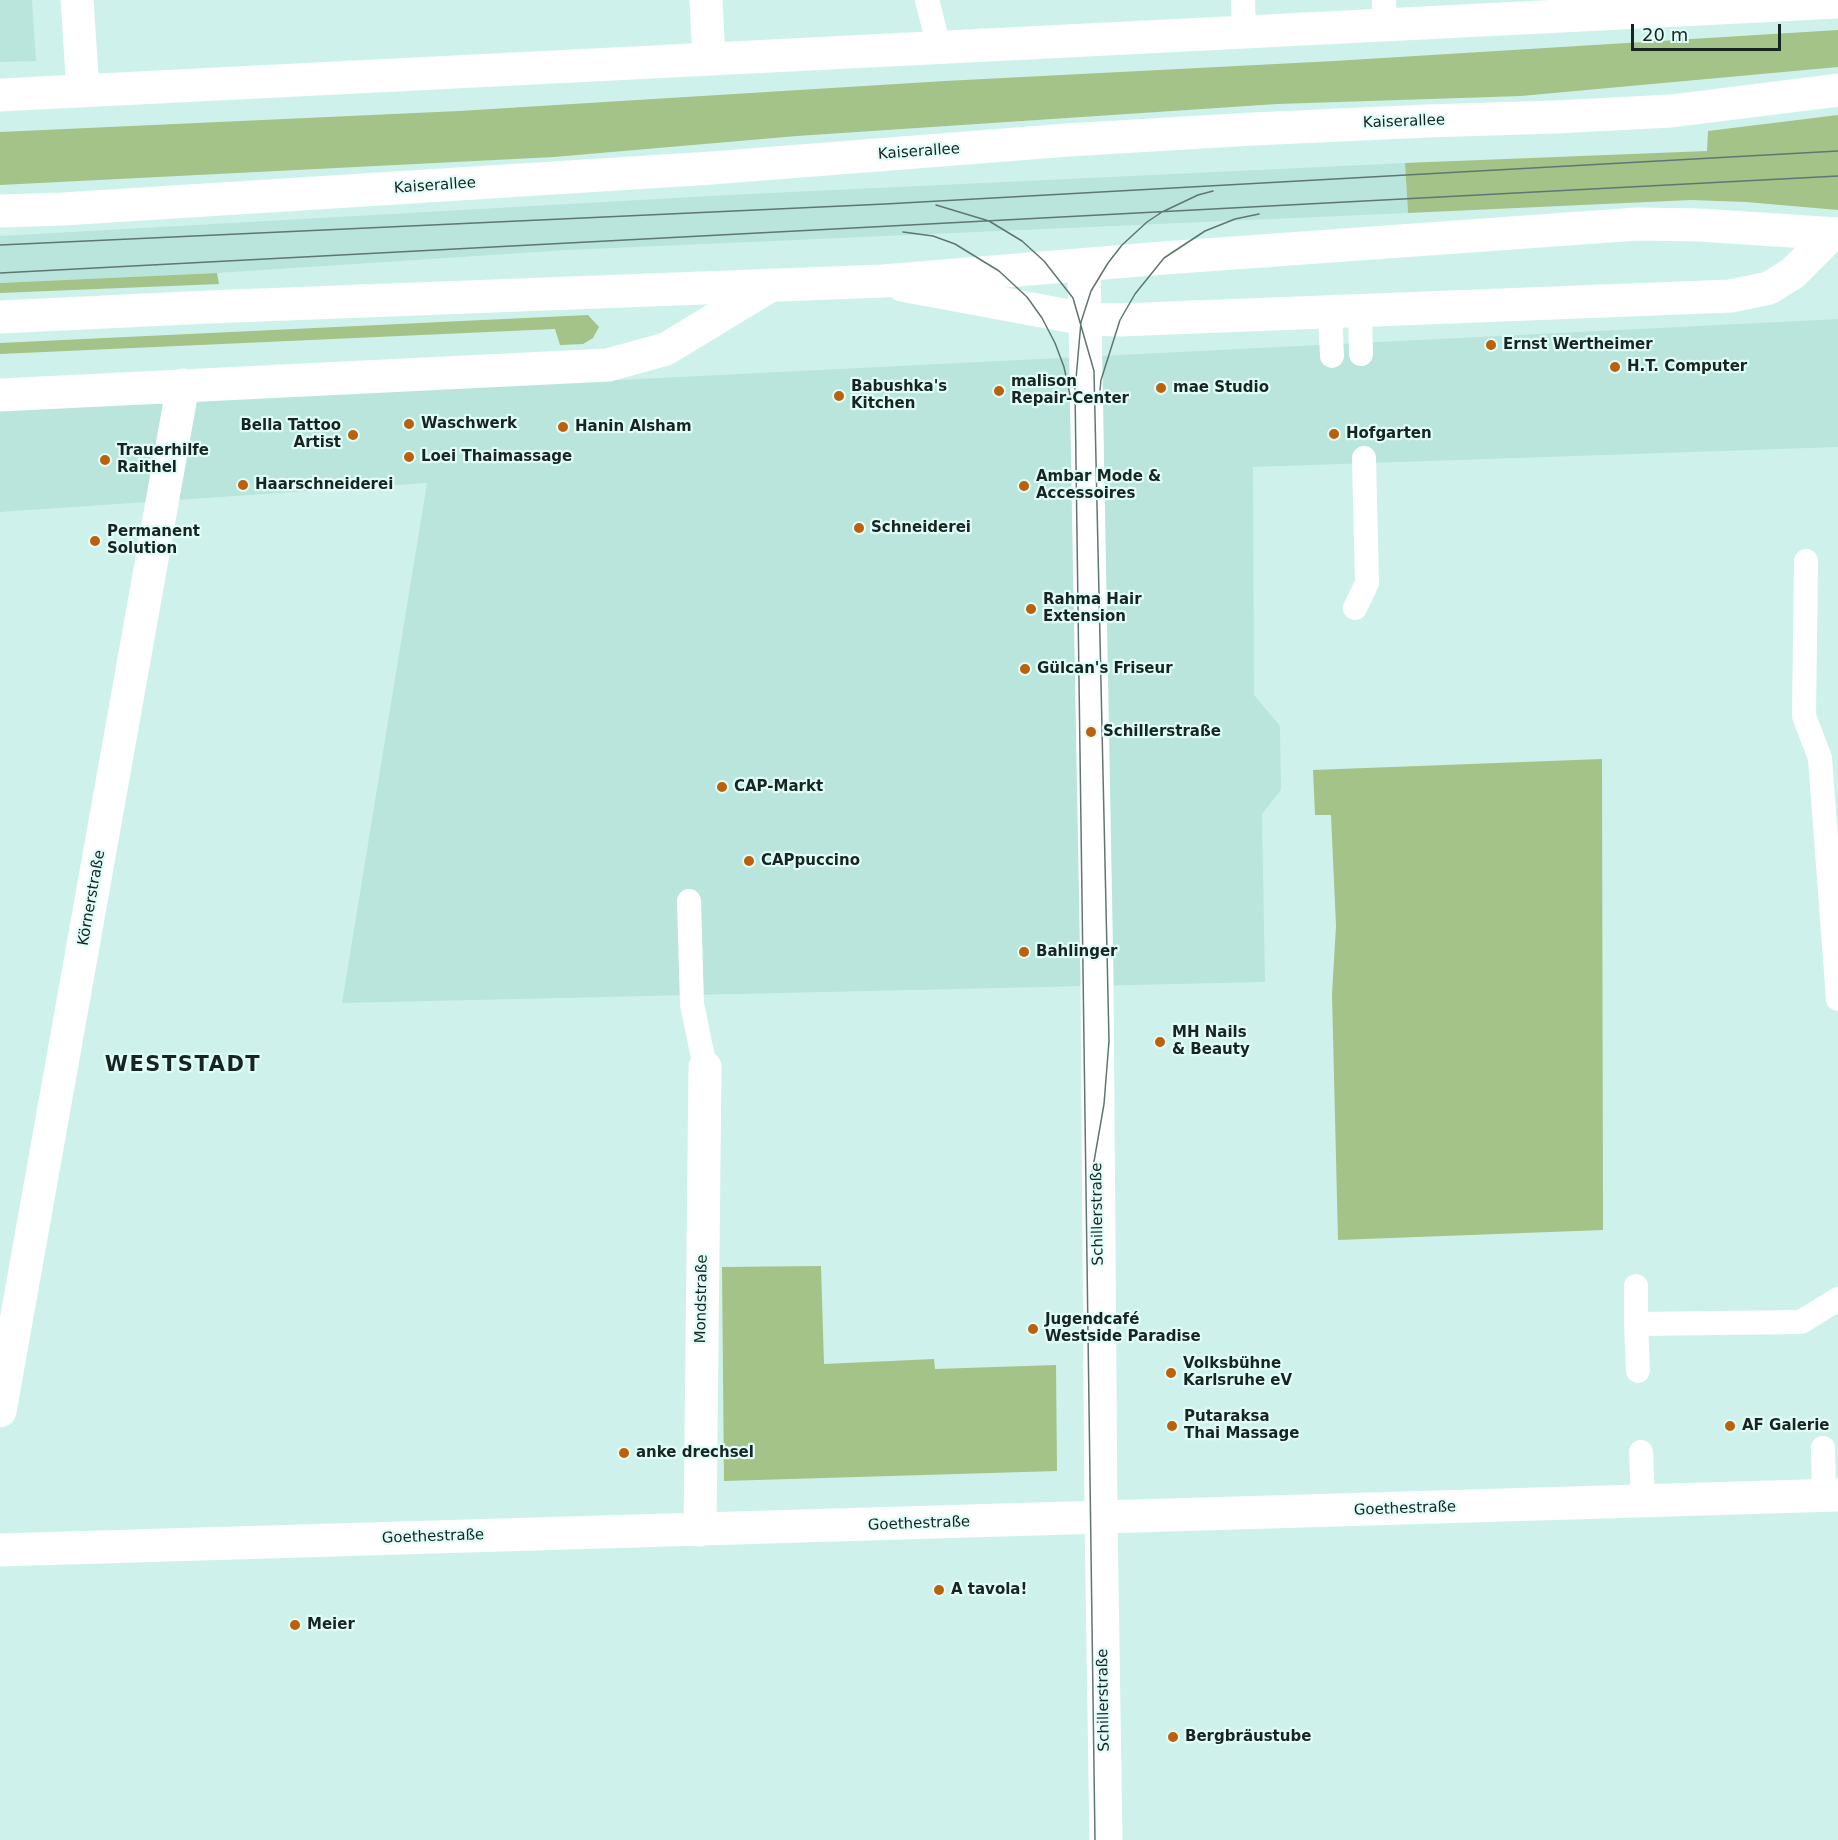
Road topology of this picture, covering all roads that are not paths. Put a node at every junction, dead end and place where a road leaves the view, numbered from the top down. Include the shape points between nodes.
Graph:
1 (77, 0) edge
2 (706, 0) edge
3 (927, 0) edge
4 (1838, 2) edge
5 (1385, 13) edge
6 (1243, 16) edge
7 (939, 47) junction
8 (709, 59) junction
9 (83, 90) junction
10 (1838, 90) edge
11 (0, 95) edge
12 (0, 211) edge
13 (1835, 234) edge
14 (1084, 265) junction
15 (883, 281) junction
16 (768, 287) junction
17 (1345, 312) junction
18 (0, 317) edge
19 (1085, 319) junction
20 (1361, 354) dead end
21 (1332, 356) dead end
22 (183, 385) junction
23 (0, 395) edge
24 (1364, 458) dead end
25 (1806, 561) dead end
26 (1355, 608) dead end
27 (689, 901) dead end
28 (1838, 999) edge
29 (705, 1067) joint
30 (1636, 1286) dead end
31 (1838, 1299) edge
32 (1636, 1324) junction
33 (1638, 1371) dead end
34 (0, 1411) edge
35 (1823, 1448) dead end
36 (1641, 1452) dead end
37 (1831, 1496) edge
38 (1643, 1502) junction
39 (1101, 1518) junction
40 (700, 1530) junction
41 (0, 1550) edge
42 (1106, 1840) edge

1 - 9 street
2 - 8 street
3 - 7 lane
4 - 5 street
5 - 6 street
6 - 7 street
7 - 8 street
8 - 9 street
9 - 11 street
10 - 12 street, Kaiserallee via 1671,111 1252,129 712,168
13 - 14 street via 1637,224
13 - 17 street via 1793,273 1769,288 1731,296
14 - 15 street
14 - 19 street, Schillerstraße
15 - 16 street
15 - 19 street
16 - 18 street
16 - 22 street via 666,350 608,365
17 - 19 street
17 - 20 lane
17 - 21 lane
19 - 39 street, Schillerstraße via 1097,979
22 - 23 street
22 - 34 street, Körnerstraße
24 - 26 lane via 1367,583
25 - 28 lane via 1804,716 1820,758
27 - 29 lane via 692,1004
29 - 40 street, Mondstraße
30 - 32 lane
31 - 32 lane via 1801,1322
32 - 33 lane
35 - 37 lane
36 - 38 lane
37 - 38 street, Goethestraße
38 - 39 street, Goethestraße
39 - 40 street, Goethestraße
39 - 42 street, Schillerstraße
40 - 41 street, Goethestraße

